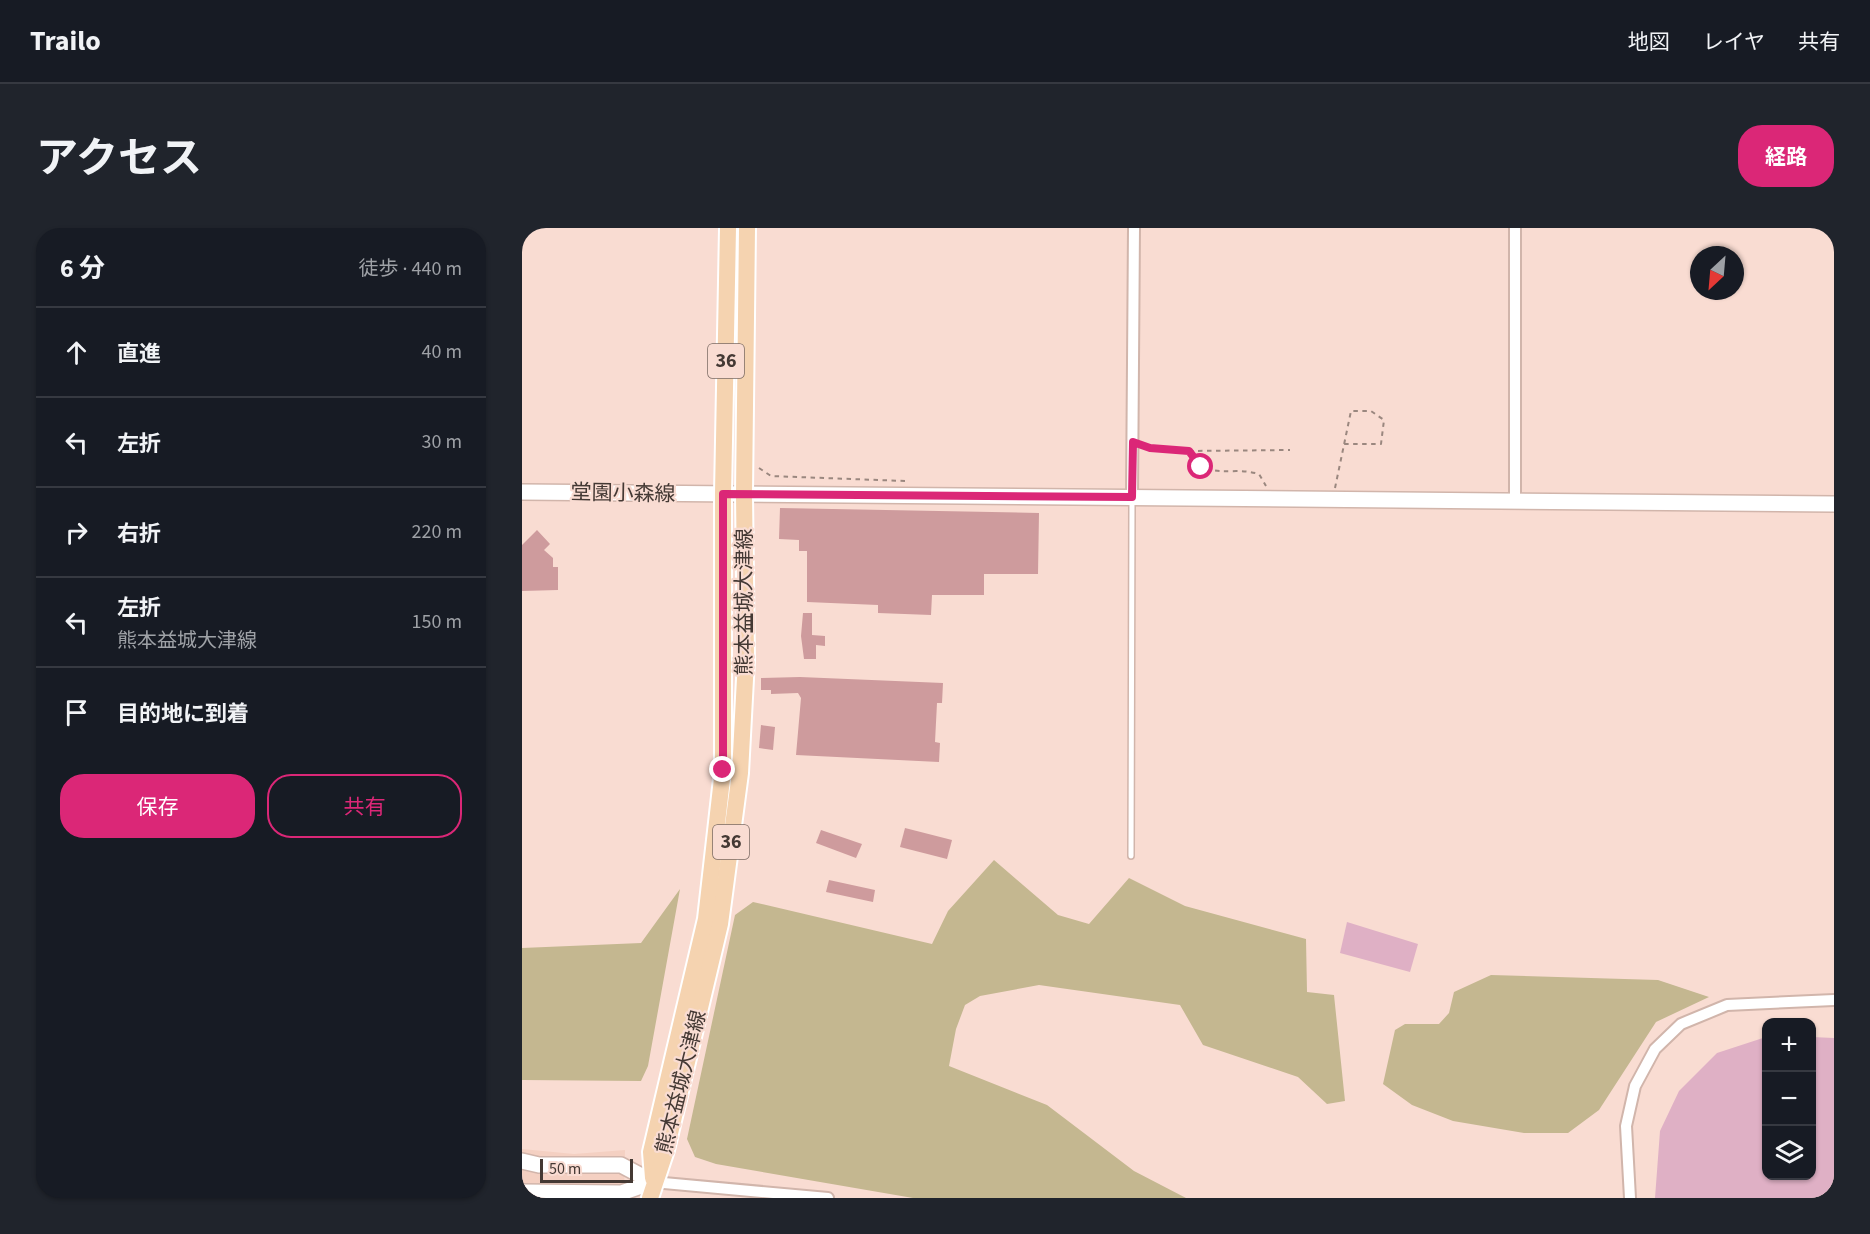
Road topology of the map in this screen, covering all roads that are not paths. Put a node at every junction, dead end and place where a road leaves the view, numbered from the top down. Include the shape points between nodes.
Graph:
1 (728, 228) edge
2 (747, 228) edge
3 (1134, 228) edge
4 (1515, 228) edge
5 (522, 492) edge
6 (723, 494) junction
7 (744, 494) junction
8 (1132, 497) junction
9 (1515, 502) junction
10 (1834, 504) edge
11 (1131, 856) dead end
12 (1834, 1000) edge
13 (522, 1161) edge
14 (651, 1190) edge
15 (522, 1192) edge
16 (828, 1198) edge
17 (1630, 1198) edge

1 - 6 main road, 熊本益城大津線 / 36
2 - 7 main road, 熊本益城大津線 / 36
3 - 8 street
4 - 9 street
5 - 6 street, 堂園小森線
6 - 7 street, 堂園小森線
6 - 14 main road, 熊本益城大津線 / 36 via 723,770 706,919 651,1152
7 - 8 street, 堂園小森線
7 - 14 main road, 熊本益城大津線 / 36 via 746,660 740,773 720,924 666,1150
8 - 9 street, 堂園小森線
8 - 11 lane
9 - 10 street, 堂園小森線
12 - 17 street via 1727,1005 1681,1024 1655,1049 1635,1086 1626,1126
13 - 14 street via 539,1165 621,1165
14 - 15 street
14 - 16 street

